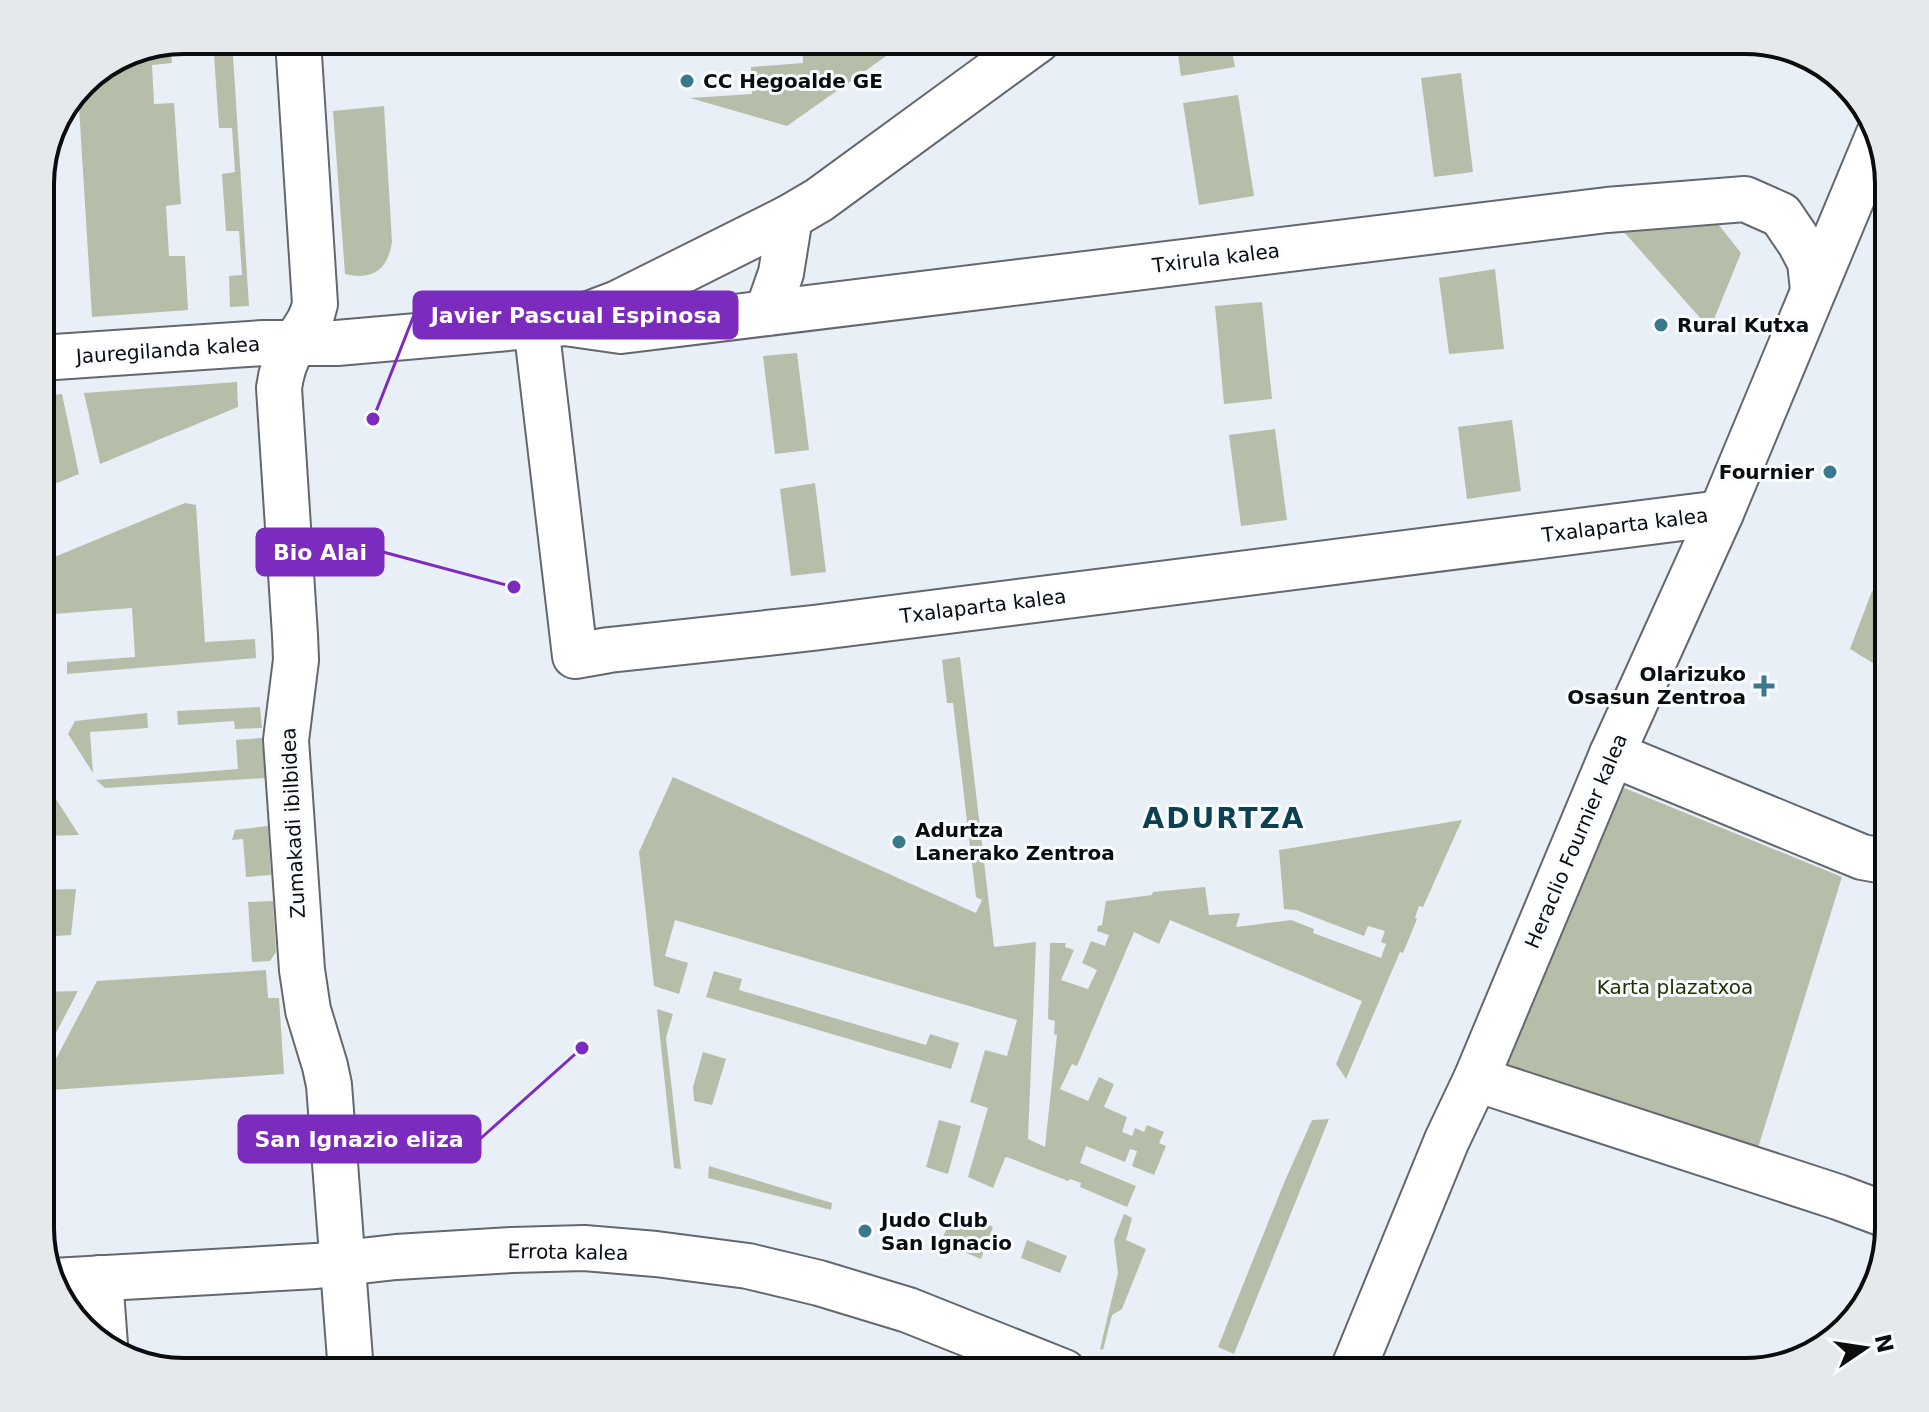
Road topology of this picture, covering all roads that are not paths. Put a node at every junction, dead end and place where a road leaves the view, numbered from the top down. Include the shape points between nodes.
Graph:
1 (299, 54) edge
2 (1019, 54) edge
3 (1871, 153) edge
4 (790, 217) junction
5 (1813, 290) junction
6 (767, 313) junction
7 (551, 324) junction
8 (295, 343) junction
9 (54, 357) edge
10 (1721, 513) junction
11 (1612, 754) junction
12 (1875, 859) edge
13 (1476, 1079) junction
14 (1875, 1211) edge
15 (342, 1264) junction
16 (100, 1278) junction
17 (65, 1280) edge
18 (104, 1330) edge
19 (350, 1358) edge
20 (1029, 1358) edge
21 (1358, 1358) edge

1 - 8 street, Zumakadi ibilbidea via 315,304
2 - 4 street
3 - 5 street, Heraclio Fournier kalea
4 - 6 street via 781,273
4 - 7 street via 618,303
5 - 6 street, Txirula kalea via 1810,262 1781,215 1745,199 1607,210
5 - 10 street, Heraclio Fournier kalea
6 - 7 street, Txirula kalea via 621,331
7 - 8 street, Jauregilanda kalea
7 - 10 street, Txalaparta kalea via 575,656
8 - 9 street, Jauregilanda kalea
8 - 15 street, Zumakadi ibilbidea via 279,388 296,660 286,740 302,970 329,1085
10 - 11 street, Heraclio Fournier kalea
11 - 12 street
11 - 13 street, Heraclio Fournier kalea
13 - 14 street
13 - 21 street, Heraclio Fournier kalea
15 - 16 street, Errota kalea
15 - 19 street, Zumakadi ibilbidea
15 - 20 street, Errota kalea via 584,1248 708,1260 819,1283 908,1310
16 - 17 street, Errota kalea
16 - 18 street

